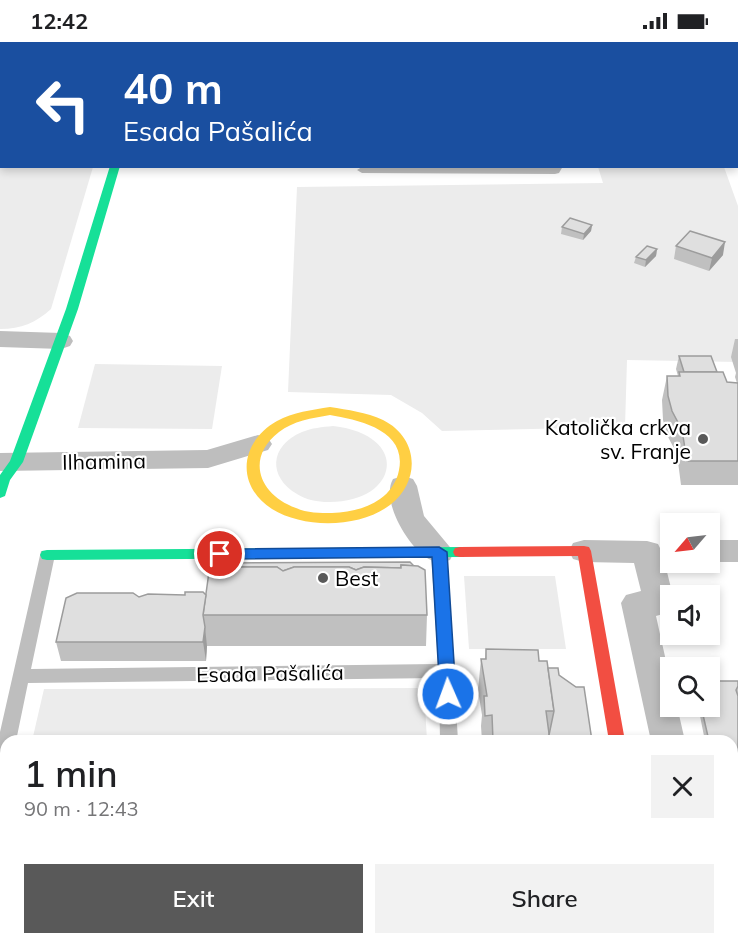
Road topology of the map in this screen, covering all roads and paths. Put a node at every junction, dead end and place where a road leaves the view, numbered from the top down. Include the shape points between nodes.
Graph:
1 (114, 168) edge
2 (557, 168) edge
3 (362, 170) dead end
4 (0, 339) edge
5 (62, 340) junction
6 (258, 444) junction
7 (208, 459) junction
8 (8, 462) edge
9 (253, 477) junction
10 (403, 486) junction
11 (0, 493) edge
12 (356, 516) junction
13 (431, 544) junction
14 (584, 551) junction
15 (720, 551) edge
16 (738, 551) edge
17 (658, 552) edge
18 (47, 555) joint
19 (447, 670) junction
20 (22, 676) junction
21 (8, 735) edge
22 (449, 735) edge
23 (615, 735) edge
24 (667, 735) edge

1 - 5 street
2 - 3 lane via 526,172
4 - 5 street
5 - 8 street
6 - 7 street, Ilhamina
6 - 9 street via 252,460
6 - 10 street via 274,428 310,414 351,413 369,418 392,432 407,450 410,464
7 - 8 street, Ilhamina
7 - 9 street, Ilhamina
8 - 11 street
9 - 12 street via 266,497 290,512 311,518
10 - 12 street via 384,504
10 - 13 street via 408,516
12 - 13 street via 400,525
13 - 14 street
13 - 18 street
13 - 19 lane
14 - 17 street
14 - 23 street
15 - 16 street
17 - 24 street via 659,604 637,603
18 - 20 lane
19 - 20 lane, Esada Pašalića
19 - 22 lane
20 - 21 lane

